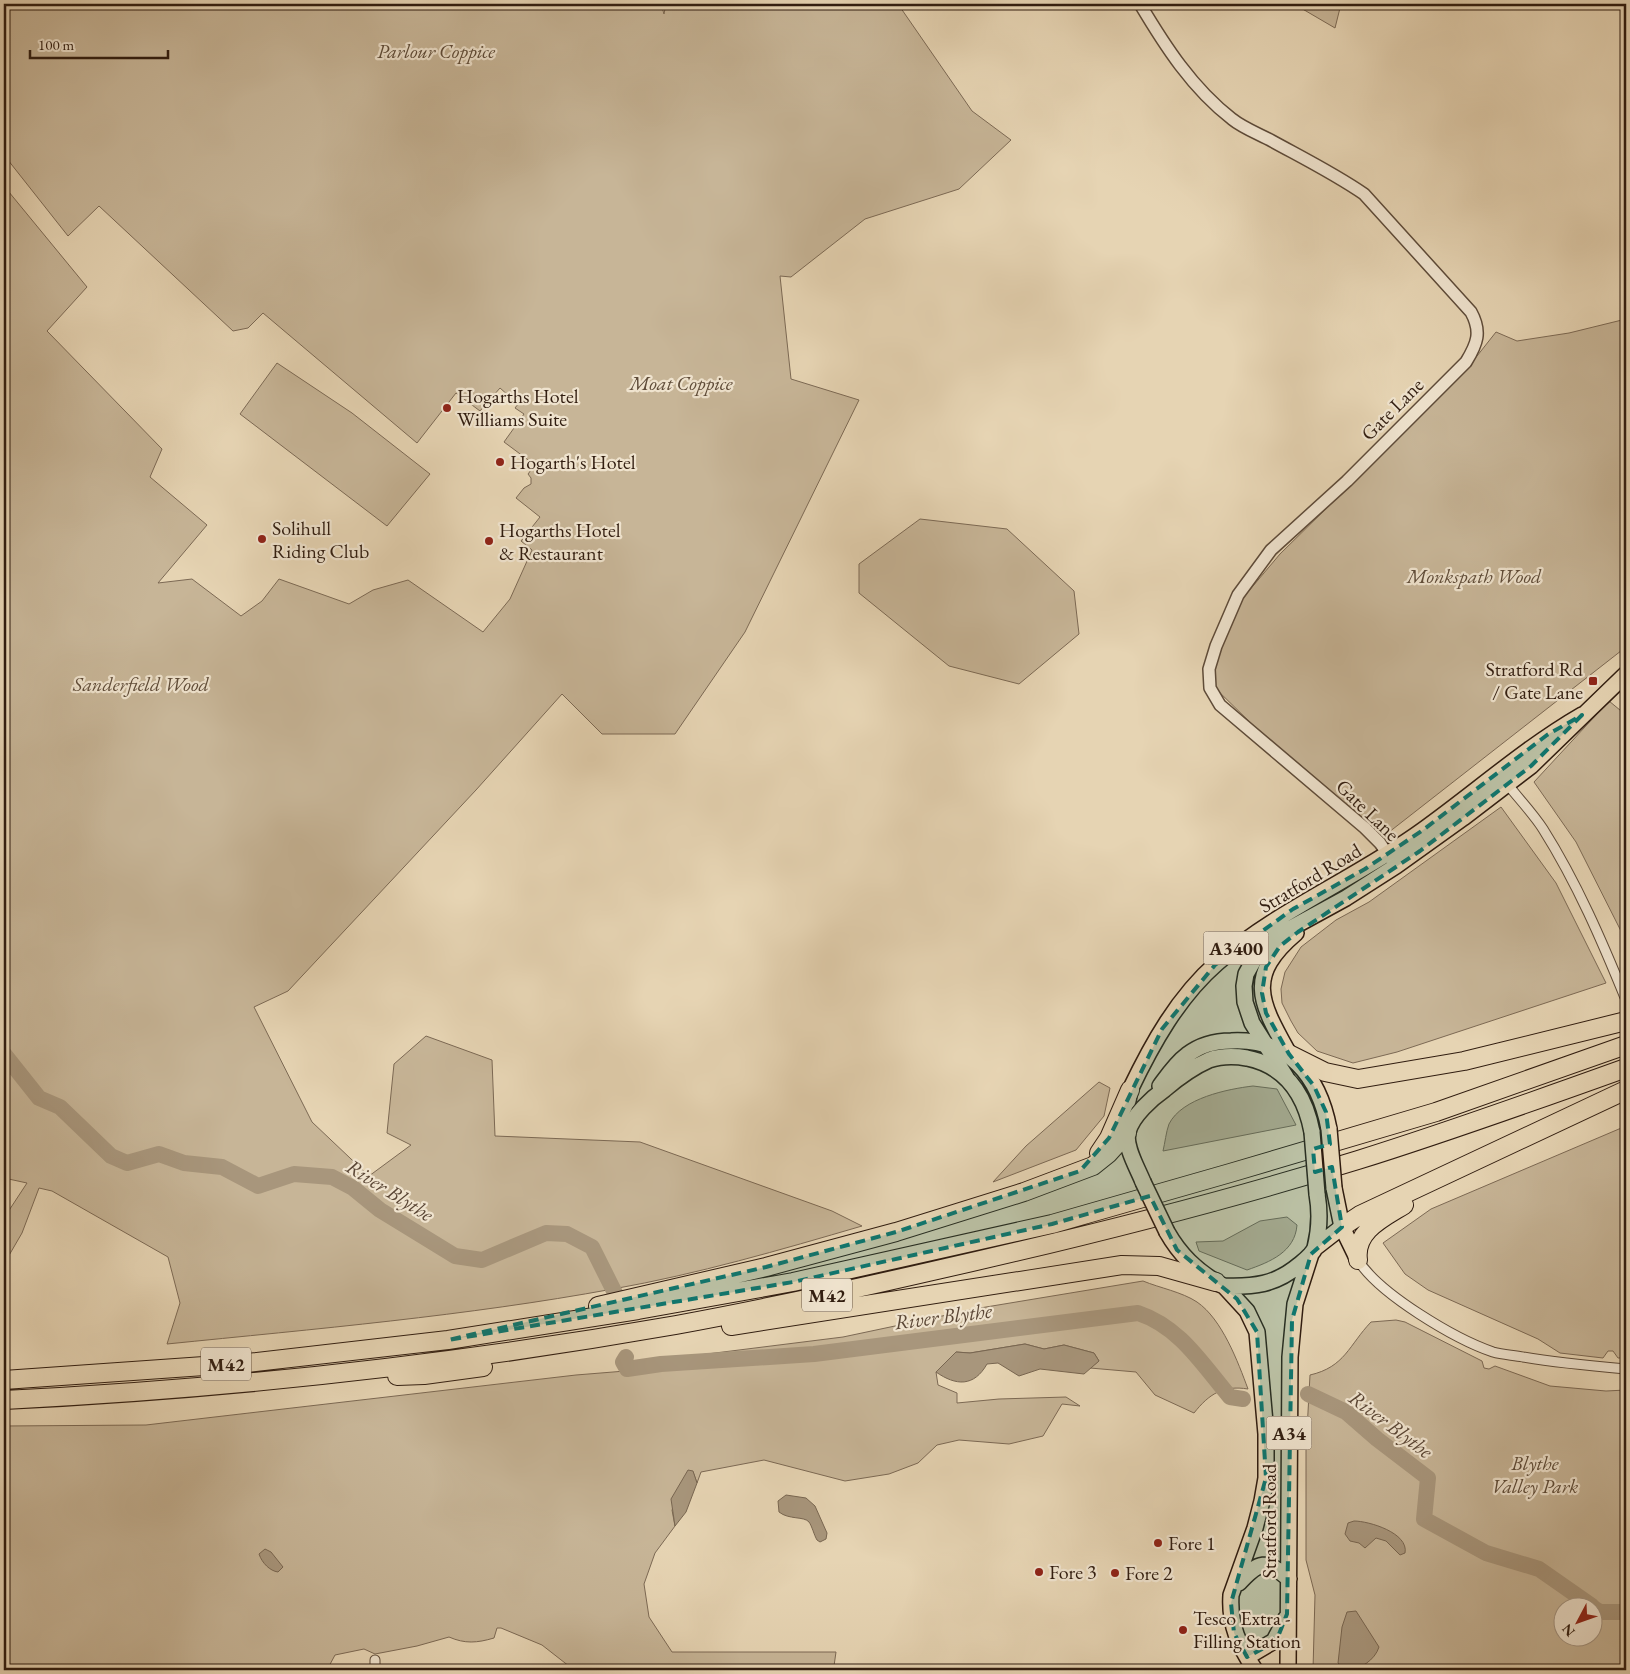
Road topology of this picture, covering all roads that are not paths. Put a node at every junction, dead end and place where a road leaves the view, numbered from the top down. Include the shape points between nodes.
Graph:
1 (1140, 4) edge
2 (1626, 674) edge
3 (1503, 777) junction
4 (1392, 860) junction
5 (1346, 898) junction
6 (1626, 1000) edge
7 (1626, 1021) edge
8 (1265, 1044) junction
9 (1626, 1045) edge
10 (1289, 1054) junction
11 (1626, 1068) edge
12 (1286, 1078) junction
13 (1130, 1090) junction
14 (1626, 1090) edge
15 (1148, 1102) junction
16 (1128, 1131) junction
17 (1080, 1171) junction
18 (1443, 1177) junction
19 (1342, 1227) junction
20 (1313, 1252) junction
21 (1358, 1260) junction
22 (1220, 1284) junction
23 (448, 1340) junction
24 (1626, 1369) edge
25 (299, 1377) junction
26 (4, 1380) edge
27 (4, 1400) edge
28 (1289, 1579) junction
29 (1234, 1588) junction
30 (1287, 1614) junction
31 (375, 1660) dead end
32 (1251, 1664) edge
33 (375, 1670) edge
34 (1288, 1670) edge

1 - 4 street, Gate Lane via 1192,81 1208,98 1233,120 1364,194 1471,312 1477,323 1474,347 1466,362 1347,481 1271,550 1238,595 1209,669 1210,688 1220,705 1365,828
2 - 3 main road, Stratford Road / A3400 via 1555,744
3 - 4 main road, Stratford Road / A3400 via 1464,818
3 - 6 street via 1558,854 1581,896
4 - 5 main road, Stratford Road / A3400
4 - 13 main road, Stratford Road / A3400 via 1293,909 1244,941 1215,965 1162,1029
5 - 8 main road, Stratford Road / A3400 via 1271,939 1252,962 1244,986 1245,1002 1252,1023
5 - 10 main road via 1280,946 1266,967 1263,1002
7 - 10 highway via 1464,1061 1358,1079 1325,1072
8 - 10 main road
8 - 12 main road, Stratford Road / A3400
8 - 15 main road via 1223,1041 1200,1048 1176,1065
9 - 23 highway, M42 via 1436,1112 1052,1224 794,1282
10 - 19 main road, bridge via 1319,1094 1329,1129 1334,1188
11 - 25 highway, M42 via 1359,1160 1070,1241 805,1300 667,1326 426,1362
12 - 15 main road, A34 via 1256,1060 1219,1058 1196,1067
12 - 20 main road, A34, bridge via 1304,1103 1312,1132 1319,1209
13 - 16 main road, Stratford Road
13 - 17 highway via 1106,1143
14 - 18 highway
15 - 16 main road, A34
16 - 17 highway via 1102,1160
16 - 22 main road, A34, bridge via 1130,1147 1143,1182 1167,1232 1190,1264
17 - 23 highway via 896,1232 804,1257
18 - 19 highway via 1360,1215
18 - 21 highway via 1362,1235 1356,1249
19 - 20 main road
19 - 21 main road
20 - 22 main road via 1291,1272 1273,1282 1251,1287
20 - 28 main road, Stratford Road / A34 via 1292,1320
21 - 24 street via 1378,1283 1410,1308 1493,1352 1558,1364
22 - 25 highway via 1159,1266 1122,1265 424,1376
22 - 29 main road, Stratford Road / A34 via 1247,1312 1257,1332 1266,1434 1266,1478 1262,1501
23 - 26 highway, M42 via 246,1363
25 - 27 highway, M42 via 208,1387
28 - 29 main road via 1274,1566 1261,1565 1253,1568
28 - 30 main road, Stratford Road / A34
29 - 32 main road, Stratford Road / A34 via 1231,1603 1234,1633
30 - 32 main road, A34 via 1274,1640
30 - 34 main road, Stratford Road / A34
31 - 33 street

